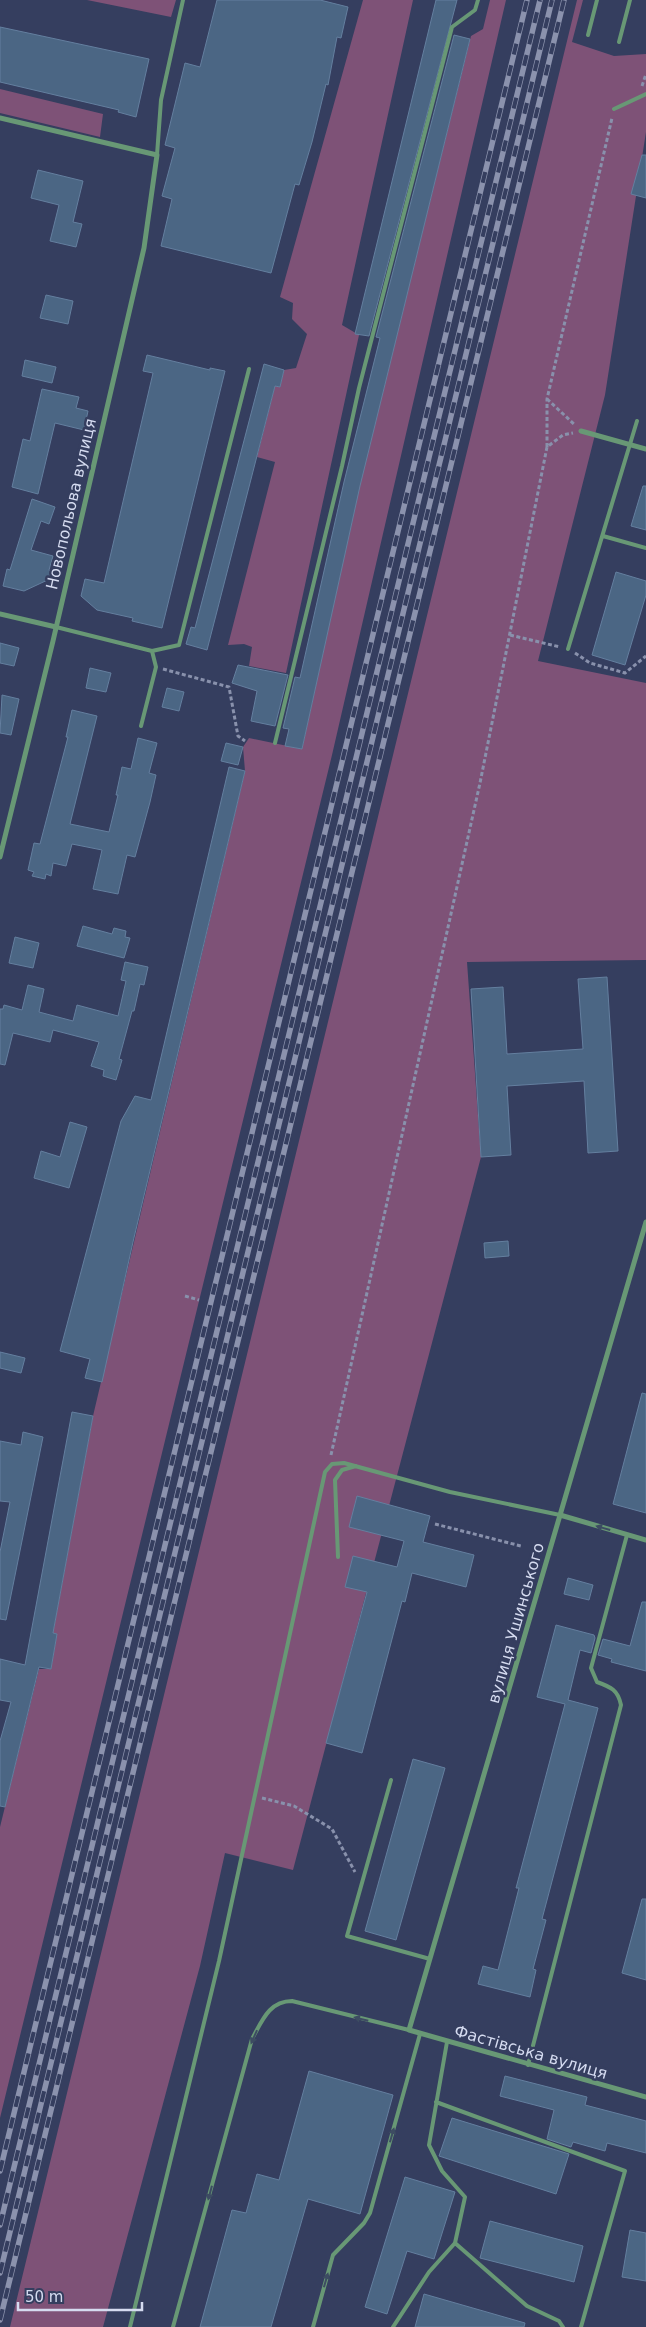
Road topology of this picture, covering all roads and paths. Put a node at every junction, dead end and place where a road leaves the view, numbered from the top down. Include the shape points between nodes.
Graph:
1 (183, 0) edge
2 (478, 0) edge
3 (598, 0) edge
4 (630, 0) edge
5 (588, 35) dead end
6 (619, 42) dead end
7 (646, 94) edge
8 (614, 109) joint
9 (0, 118) edge
10 (157, 155) junction
11 (249, 369) dead end
12 (547, 399) junction
13 (637, 421) dead end
14 (581, 431) junction
15 (631, 445) junction
16 (547, 448) junction
17 (646, 449) edge
18 (603, 536) junction
19 (646, 548) edge
20 (0, 614) edge
21 (56, 626) junction
22 (510, 635) junction
23 (568, 649) junction
24 (152, 651) junction
25 (646, 656) edge
26 (156, 667) junction
27 (141, 726) dead end
28 (245, 741) dead end
29 (275, 743) dead end
30 (0, 857) edge
31 (646, 1222) edge
32 (185, 1296) dead end
33 (199, 1300) dead end
34 (332, 1464) junction
35 (356, 1466) junction
36 (560, 1515) junction
37 (434, 1524) dead end
38 (627, 1535) junction
39 (646, 1540) edge
40 (521, 1546) dead end
41 (338, 1556) dead end
42 (391, 1780) dead end
43 (254, 1796) junction
44 (362, 1884) junction
45 (430, 1959) junction
46 (409, 2030) junction
47 (420, 2034) junction
48 (447, 2042) junction
49 (528, 2065) junction
50 (646, 2097) edge
51 (436, 2102) junction
52 (455, 2243) junction
53 (130, 2327) edge
54 (174, 2327) edge
55 (313, 2327) edge
56 (393, 2327) edge
57 (563, 2327) edge
58 (581, 2327) edge

1 - 10 lane via 161,100
2 - 29 lane via 475,10 452,27 359,388
3 - 5 lane
4 - 6 lane
7 - 8 lane
8 - 12 path
9 - 10 street
10 - 21 street, Новопольова вулиця via 144,248
11 - 24 lane via 179,645
12 - 14 path
12 - 16 path
13 - 15 lane
14 - 15 street
14 - 16 path via 563,435
15 - 17 street
15 - 18 lane
16 - 22 path
18 - 19 lane
18 - 23 lane
20 - 21 street
21 - 24 lane
21 - 30 street, Новопольова вулиця
22 - 23 path
22 - 34 path via 330,1458
23 - 25 path via 590,663 625,673
24 - 26 lane
26 - 27 lane
26 - 28 path via 228,687 238,736
31 - 36 street, вулиця Ушинського
32 - 33 path
34 - 35 lane
34 - 43 lane via 325,1472
35 - 36 lane via 450,1492
35 - 41 lane via 342,1470 336,1480
38 -> 36 street
36 - 45 street, вулиця Ушинського
37 - 40 path
38 - 39 street
38 - 49 lane via 591,1668 597,1682 611,1687 622,1705
42 - 44 lane
43 - 44 path via 294,1806 332,1829
43 - 53 lane
44 - 45 lane via 347,1936
45 - 46 street, вулиця Ушинського
46 - 47 street, Фастівська вулиця
46 -> 54 lane via 292,2001 276,2005 268,2012 252,2039
47 - 48 street, Фастівська вулиця
55 -> 47 lane via 333,2255 370,2213
48 - 49 street, Фастівська вулиця
48 - 51 lane
49 - 50 street, Фастівська вулиця
51 - 52 lane via 429,2146 442,2171 465,2197
51 - 58 lane via 625,2171
52 - 56 lane via 429,2272
52 - 57 lane via 527,2306 559,2321

